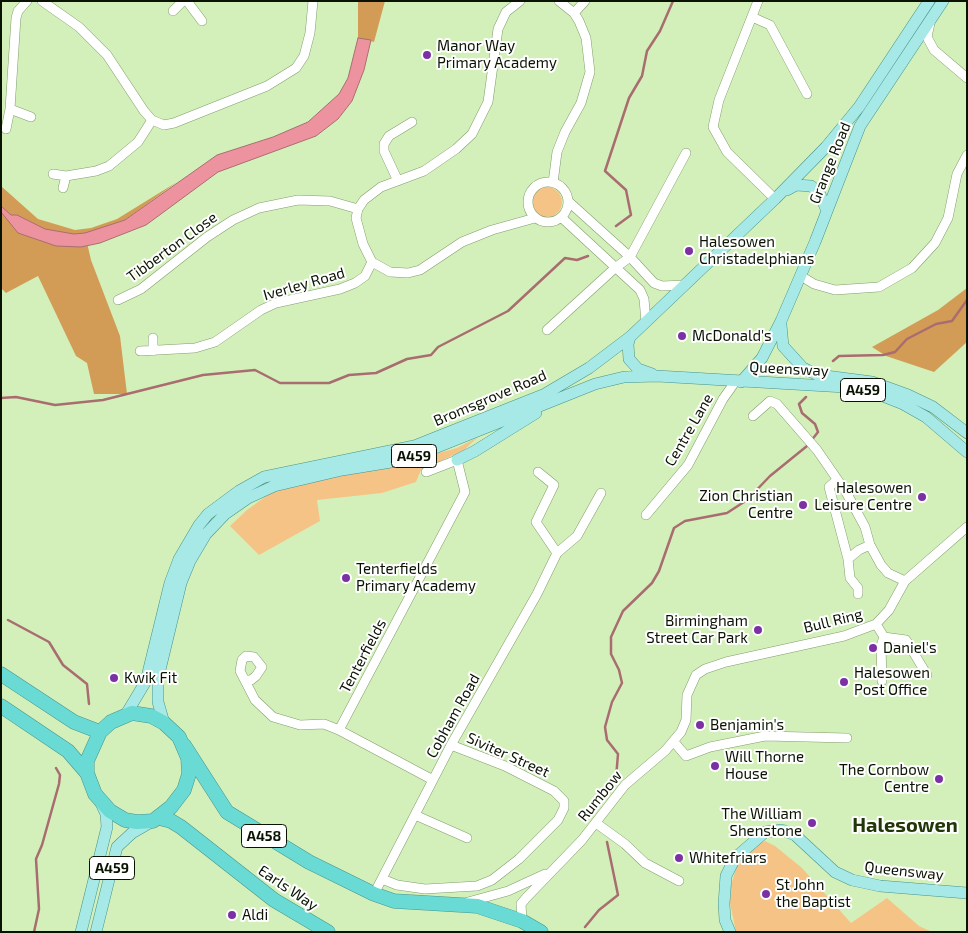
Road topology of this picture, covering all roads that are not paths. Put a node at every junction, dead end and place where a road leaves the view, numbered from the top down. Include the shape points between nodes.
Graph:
1 (27, 1) edge
2 (42, 1) edge
3 (185, 1) edge
4 (313, 1) edge
5 (559, 1) edge
6 (585, 1) edge
7 (758, 1) edge
8 (929, 1) edge
9 (943, 1) edge
10 (518, 2) edge
11 (172, 11) dead end
12 (574, 13) junction
13 (752, 17) junction
14 (932, 18) junction
15 (202, 21) dead end
16 (967, 78) edge
17 (807, 94) dead end
18 (10, 109) junction
19 (31, 117) dead end
20 (152, 120) junction
21 (412, 122) dead end
22 (6, 130) dead end
23 (686, 153) dead end
24 (967, 156) edge
25 (53, 174) dead end
26 (66, 176) junction
27 (398, 181) junction
28 (553, 183) junction
29 (63, 188) dead end
30 (778, 196) junction
31 (568, 202) junction
32 (358, 209) junction
33 (827, 212) junction
34 (561, 217) junction
35 (535, 218) junction
36 (630, 257) junction
37 (372, 262) junction
38 (615, 268) junction
39 (801, 276) junction
40 (685, 285) junction
41 (118, 300) dead end
42 (781, 321) junction
43 (646, 322) junction
44 (547, 330) dead end
45 (630, 337) junction
46 (153, 338) dead end
47 (140, 351) dead end
48 (153, 351) junction
49 (657, 376) junction
50 (738, 382) junction
51 (553, 400) junction
52 (753, 416) dead end
53 (967, 433) edge
54 (967, 452) edge
55 (457, 460) junction
56 (426, 472) dead end
57 (538, 472) dead end
58 (837, 480) junction
59 (602, 493) dead end
60 (646, 514) dead end
61 (967, 527) edge
62 (870, 545) junction
63 (557, 552) junction
64 (848, 558) junction
65 (185, 560) junction
66 (906, 580) junction
67 (858, 594) dead end
68 (876, 624) junction
69 (884, 637) junction
70 (1, 674) edge
71 (927, 675) dead end
72 (245, 680) dead end
73 (882, 681) dead end
74 (1, 706) edge
75 (125, 716) junction
76 (164, 723) junction
77 (339, 730) junction
78 (100, 732) junction
79 (847, 738) dead end
80 (674, 742) junction
81 (184, 745) junction
82 (451, 745) junction
83 (87, 774) junction
84 (433, 780) junction
85 (100, 801) junction
86 (415, 815) junction
87 (156, 820) junction
88 (596, 823) junction
89 (467, 838) dead end
90 (550, 871) junction
91 (382, 879) junction
92 (679, 881) dead end
93 (967, 893) edge
94 (374, 894) junction
95 (461, 904) junction
96 (522, 921) junction
97 (81, 932) edge
98 (96, 932) edge
99 (328, 932) edge
100 (540, 932) edge
101 (730, 932) edge

1 - 18 street via 16,18
2 - 20 street via 79,27 107,55
3 - 11 street
3 - 15 street
4 - 20 street via 304,56 288,74 267,86 174,124
5 - 12 street
6 - 12 street
7 - 13 street
8 - 30 main road, Grange Road / A459 via 859,107
9 - 14 main road, Grange Road
10 - 27 street via 506,12 498,29 488,102 472,134 436,164
12 - 28 street via 586,38 590,72 581,103 557,152
13 - 17 street via 770,24
13 - 30 street via 719,100 713,127 727,152
14 - 16 street via 928,28 930,44 942,60
14 - 33 main road, Grange Road via 860,126
18 - 19 street
18 - 22 street
20 - 26 street via 138,142 109,166
21 - 27 street via 388,136 384,144 384,152
23 - 36 street
24 - 39 street via 957,174 948,218 936,243 912,268 879,287 835,290
25 - 26 street
26 - 29 street
27 - 32 street via 380,187
28 - 31 street via 564,192
28 - 35 street via 541,184 529,196 529,208
30 - 33 main road via 796,185 811,186 819,192
30 - 40 main road, Bromsgrove Road / A459
31 - 34 street
31 - 36 street
32 - 37 street via 359,233
32 - 41 street, Tibberton Close via 330,201 298,200 259,208 213,233 141,289
33 - 39 main road, Grange Road
34 - 35 street via 549,222
34 - 38 street
35 - 37 street via 462,242 420,270 390,272
36 - 38 street
36 - 40 street via 654,283
37 - 48 street, Iverley Road via 365,276 355,283 340,290 276,303 260,310 215,342 195,348
38 - 43 street via 640,290
38 - 44 street
39 - 42 main road, Grange Road
40 - 43 main road, Bromsgrove Road / A459
42 - 50 main road, Grange Road via 762,358
42 - 53 main road, Queensway / A459 via 783,346 803,368 818,375 872,382 908,395 933,407
43 - 45 main road, Bromsgrove Road / A459
45 - 49 main road via 629,359 638,369
45 - 65 main road, Bromsgrove Road / A459 via 589,368 545,394 414,446 264,477 208,514 195,531
46 - 48 street
47 - 48 street, Iverley Road
49 - 50 main road, Queensway
49 - 51 main road, Bromsgrove Road / A459 via 616,378
50 - 54 main road, Queensway / A459 via 844,387 870,392 926,417
50 - 60 street, Centre Lane via 723,399 688,465
51 - 55 main road
51 - 65 main road, Bromsgrove Road / A459 via 420,454 274,486 225,514
52 - 58 street via 770,401 777,404 817,450
55 - 56 street
55 - 77 street, Tenterfields via 465,492
57 - 63 street via 554,485 536,522
58 - 62 street via 865,527
58 - 64 street via 829,487
59 - 63 street via 577,536
61 - 66 street, Bull Ring
62 - 64 street
62 - 66 street via 888,572
63 - 82 street, Cobham Road via 537,594
64 - 67 street via 850,578 858,588
65 - 75 main road, A459 via 170,582 146,681
65 - 76 main road, A459 via 158,678 158,702
66 - 68 street, Bull Ring via 889,610
68 - 69 street
68 - 80 street, Bull Ring via 844,636 774,650 705,669 696,676 687,695 686,720
69 - 71 street via 906,640
69 - 73 street via 881,646
70 - 78 highway via 74,722
72 - 77 street via 255,700 273,717 300,725 324,724
74 - 83 highway, A458 via 68,751
75 - 76 highway, A458 via 132,713 151,716
75 - 78 highway
76 - 81 highway, A458
77 - 84 street
78 - 83 highway via 87,761
79 - 80 street via 765,736 710,747 686,756
80 - 88 street, Rumbow via 629,781
81 - 87 highway via 189,766 188,782 178,799
81 - 94 highway, A458 via 222,806 236,819 309,862
82 - 84 street, Cobham Road
82 - 91 street, Siviter Street via 505,766 554,791 564,801 558,820 519,859 492,880 477,886 425,889
83 - 85 highway, A458
84 - 86 street, Cobham Road
85 - 87 highway, A458 via 125,820
85 - 97 main road, A459 via 107,827
86 - 89 street
86 - 91 street, Cobham Road
87 - 98 main road, A459 via 132,832 117,846
87 - 99 highway, Earls Way / A458 via 171,820 274,900
88 - 90 street, Rumbow
88 - 92 street via 645,863
90 - 95 street, Rumbow via 508,891
90 - 96 street, Rumbow via 521,904
91 - 94 street, Cobham Road
93 - 101 main road, Queensway via 880,886 852,880 835,872 795,835 782,830 764,832 729,867 724,884 725,920
94 - 95 highway, A458 via 394,901
95 - 96 highway, A458 via 496,911
96 - 100 highway, A458

